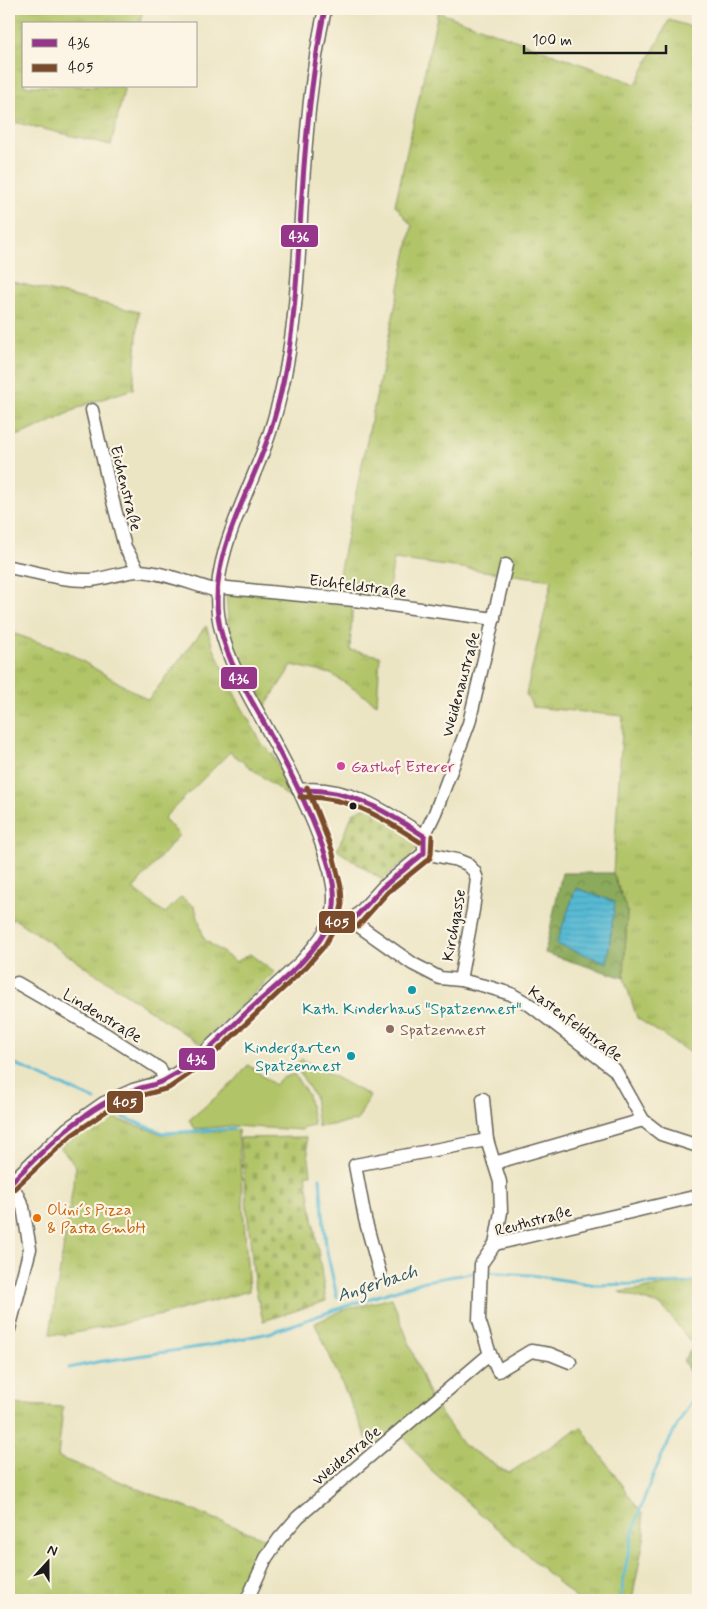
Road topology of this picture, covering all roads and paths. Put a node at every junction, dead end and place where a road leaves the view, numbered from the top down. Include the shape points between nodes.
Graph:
1 (325, 9) edge
2 (92, 410) dead end
3 (506, 565) dead end
4 (9, 567) edge
5 (138, 570) junction
6 (217, 589) junction
7 (494, 619) junction
8 (300, 790) junction
9 (424, 836) junction
10 (424, 853) junction
11 (332, 916) junction
12 (352, 921) junction
13 (460, 980) junction
14 (17, 984) dead end
15 (166, 1081) junction
16 (483, 1099) dead end
17 (643, 1120) junction
18 (487, 1140) junction
19 (698, 1146) edge
20 (494, 1163) junction
21 (10, 1183) edge
22 (698, 1196) edge
23 (495, 1244) junction
24 (380, 1274) dead end
25 (9, 1329) edge
26 (490, 1354) junction
27 (570, 1362) dead end
28 (247, 1600) edge

1 - 6 street via 312,80 300,262 288,363 270,432 224,549
2 - 5 street, Eichenstraße via 125,547
3 - 7 street, Weidenaustraße
4 - 5 street via 70,580 93,580
5 - 6 street, Eichfeldstraße
6 - 7 street, Eichfeldstraße via 354,600
6 - 8 street via 218,614 232,660
7 - 9 street, Weidenaustraße via 469,723
8 - 9 street via 316,788 356,798 390,813
8 - 11 street via 331,874
9 - 10 street
10 - 12 street via 383,887
10 - 13 street, Kirchgasse via 467,864 477,879
11 - 12 street, Kastenfeldstraße
11 - 15 street via 317,944 301,962 196,1060
12 - 13 street, Kastenfeldstraße via 413,964 440,978
13 - 17 street, Kastenfeldstraße via 511,994 559,1026 615,1070
14 - 15 street, Lindenstraße via 160,1069
15 - 21 street via 133,1090 104,1103 67,1130
16 - 18 street
17 - 19 street, Kastenfeldstraße via 661,1134
17 - 20 street
18 - 20 street
18 - 24 street via 356,1164 365,1219
20 - 23 street via 500,1182 502,1212
21 - 25 street via 23,1207 30,1250
22 - 23 street, Reuthstraße
23 - 26 street, Reuthstraße via 481,1264 479,1278 479,1320
26 - 27 street, Reuthstraße via 498,1371 531,1351
26 - 28 street, Weidestraße via 298,1517 266,1558

